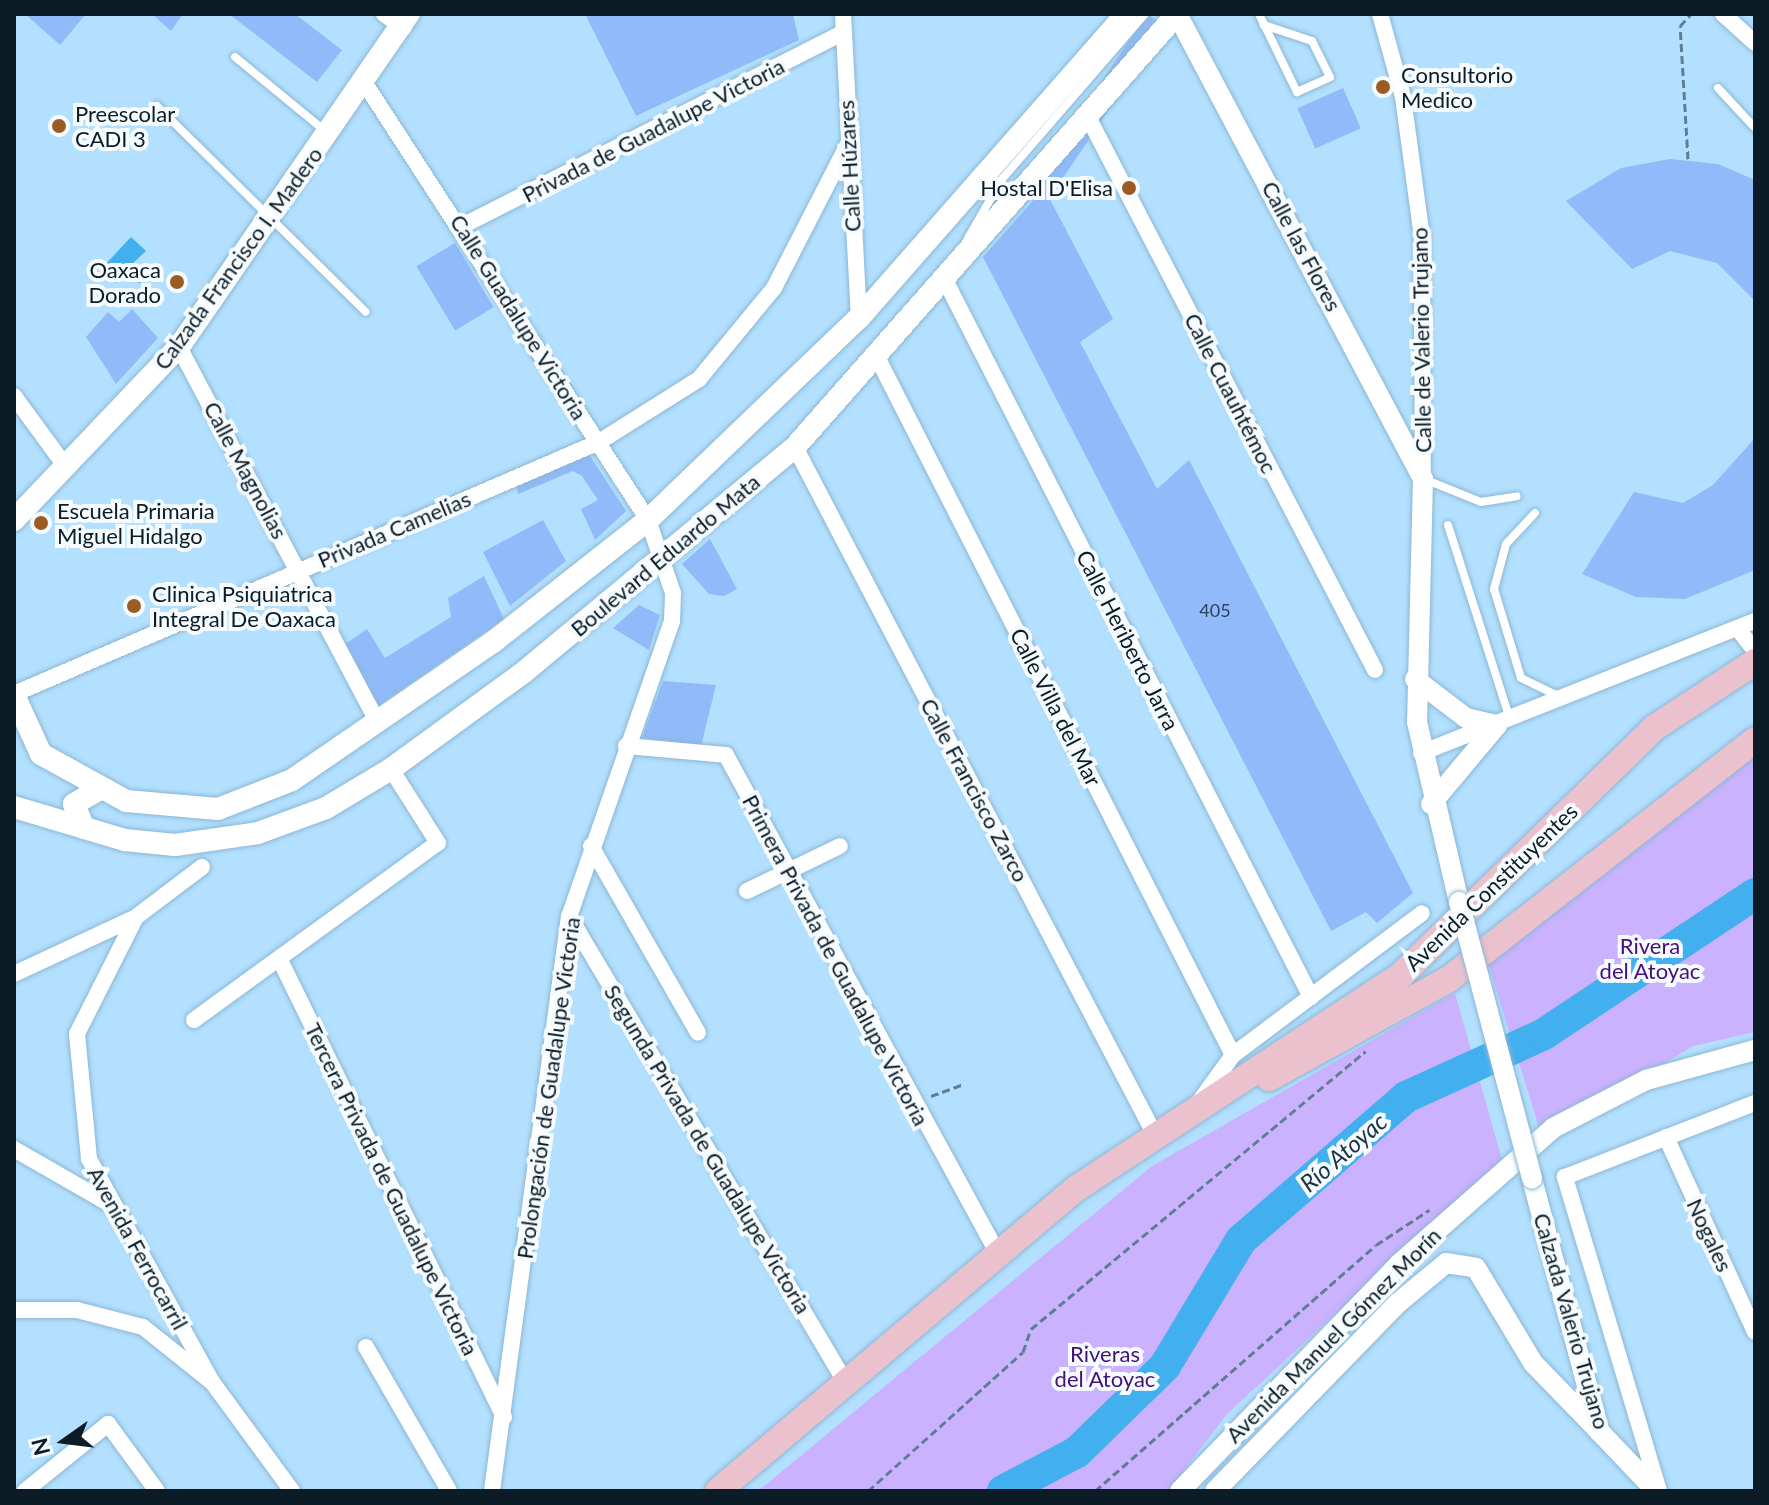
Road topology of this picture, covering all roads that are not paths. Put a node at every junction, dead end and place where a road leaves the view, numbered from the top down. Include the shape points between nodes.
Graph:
1 (384, 14) edge
2 (843, 14) edge
3 (1126, 14) edge
4 (1145, 14) edge
5 (1177, 14) edge
6 (1259, 14) edge
7 (1380, 14) edge
8 (1723, 14) edge
9 (406, 21) edge
10 (1264, 25) junction
11 (843, 33) junction
12 (1755, 43) edge
13 (235, 57) dead end
14 (364, 82) junction
15 (1718, 88) dead end
16 (157, 106) dead end
17 (1088, 117) junction
18 (1755, 128) edge
19 (329, 134) junction
20 (847, 146) junction
21 (268, 222) junction
22 (462, 226) junction
23 (948, 278) junction
24 (366, 312) dead end
25 (859, 318) junction
26 (179, 347) junction
27 (878, 359) junction
28 (14, 396) edge
29 (599, 442) junction
30 (795, 447) junction
31 (66, 467) junction
32 (1423, 479) junction
33 (1517, 496) dead end
34 (1535, 513) dead end
35 (14, 520) edge
36 (648, 520) junction
37 (1448, 525) dead end
38 (663, 557) junction
39 (299, 569) junction
40 (1755, 621) edge
41 (1738, 629) junction
42 (1755, 651) edge
43 (1755, 662) edge
44 (1375, 670) dead end
45 (1415, 679) junction
46 (14, 694) edge
47 (1566, 698) junction
48 (1504, 722) junction
49 (378, 723) junction
50 (1755, 740) edge
51 (626, 746) junction
52 (1421, 753) junction
53 (391, 769) junction
54 (98, 790) junction
55 (1431, 804) junction
56 (14, 807) edge
57 (84, 828) junction
58 (591, 846) junction
59 (840, 846) dead end
60 (202, 867) dead end
61 (787, 872) junction
62 (747, 891) dead end
63 (1422, 913) dead end
64 (569, 916) junction
65 (136, 917) junction
66 (280, 960) junction
67 (14, 974) edge
68 (1311, 997) junction
69 (194, 1020) dead end
70 (698, 1033) dead end
71 (1755, 1050) edge
72 (1233, 1055) junction
73 (1227, 1091) junction
74 (1755, 1103) edge
75 (1195, 1108) junction
76 (1154, 1133) junction
77 (1666, 1137) junction
78 (14, 1149) edge
79 (113, 1206) junction
80 (997, 1252) junction
81 (14, 1310) edge
82 (1755, 1332) edge
83 (366, 1347) dead end
84 (212, 1382) junction
85 (846, 1383) junction
86 (504, 1418) junction
87 (1599, 1431) junction
88 (25, 1491) edge
89 (157, 1491) edge
90 (292, 1491) edge
91 (449, 1491) edge
92 (492, 1491) edge
93 (718, 1491) edge
94 (1180, 1491) edge
95 (1215, 1491) edge
96 (1658, 1491) edge

1 - 9 street
2 - 11 street, Calle Húzares
3 - 25 main road, Boulevard Eduardo Mata
4 - 23 lane via 1002,179
5 - 17 main road, Boulevard Eduardo Mata
5 - 32 street, Calle las Flores
6 - 10 lane
7 - 32 street, Calle de Valerio Trujano via 1403,97 1422,238
8 - 12 street
9 - 14 main road, Calzada Francisco I. Madero
10 - 10 lane via 1297,92 1330,77 1312,41
11 - 20 street, Calle Húzares
11 - 22 street, Privada de Guadalupe Victoria
13 - 19 lane
14 - 19 main road, Calzada Francisco I. Madero
14 - 22 street, Calle Guadalupe Victoria
15 - 18 lane
16 - 21 lane
17 - 23 main road, Boulevard Eduardo Mata
17 - 44 street, Calle Cuauhtémoc
19 - 21 main road, Calzada Francisco I. Madero
20 - 25 street, Calle Húzares
20 - 29 street, Privada Camelias via 774,288 733,346 699,379
21 - 24 lane
21 - 26 main road, Calzada Francisco I. Madero
22 - 29 street, Calle Guadalupe Victoria
23 - 27 main road, Boulevard Eduardo Mata
23 - 68 street, Calle Heriberto Jarra
25 - 36 main road, Boulevard Eduardo Mata
26 - 31 main road, Calzada Francisco I. Madero
26 - 39 street, Calle Magnolias
27 - 30 main road, Boulevard Eduardo Mata
27 - 72 street, Calle Villa del Mar
28 - 31 street
29 - 36 street, Calle Guadalupe Victoria
29 - 39 street, Privada Camelias
30 - 38 main road, Boulevard Eduardo Mata
30 - 76 street, Calle Francisco Zarco
31 - 35 main road, Calzada Francisco I. Madero
32 - 33 lane via 1481,502
32 - 45 street, Calzada Valerio Trujano
34 - 47 lane via 1506,544 1494,589 1521,678
36 - 38 street, Calle Guadalupe Victoria
36 - 49 main road, Boulevard Eduardo Mata
37 - 48 lane
38 - 51 street, Prolongación de Guadalupe Victoria via 672,621
38 - 53 main road, Boulevard Eduardo Mata
39 - 46 street, Privada Camelias
39 - 49 street, Calle Magnolias
40 - 41 street
41 - 42 street
41 - 47 street
43 - 73 main road, Avenida Constituyentes via 1654,728 1401,975
45 - 48 street via 1466,718
45 - 52 street, Calzada Valerio Trujano
46 - 54 main road, Boulevard Eduardo Mata via 41,754
47 - 48 street
48 - 52 street
48 - 55 street
49 - 54 main road, Boulevard Eduardo Mata via 292,780 218,809 172,808
50 - 73 main road, Avenida Constituyentes via 1449,979 1320,1055
51 - 58 street, Prolongación de Guadalupe Victoria
51 - 61 street, Primera Privada de Guadalupe Victoria via 726,755
52 - 55 street, Calzada Valerio Trujano
53 - 57 main road, Boulevard Eduardo Mata via 326,808 258,833 175,845
53 - 66 street via 438,843
54 - 57 main road via 74,804
55 - 87 street, Calzada Valerio Trujano, bridge
56 - 57 main road, Boulevard Eduardo Mata
58 - 64 street, Prolongación de Guadalupe Victoria
58 - 70 street
59 - 61 street
60 - 65 street, Avenida Ferrocarril
61 - 62 street
61 - 80 street, Primera Privada de Guadalupe Victoria
63 - 68 street
64 - 85 street, Segunda Privada de Guadalupe Victoria
64 - 86 street, Prolongación de Guadalupe Victoria
65 - 67 street
65 - 79 street, Avenida Ferrocarril via 77,1034 89,1159
66 - 69 street
66 - 86 street, Tercera Privada de Guadalupe Victoria
68 - 72 street
71 - 94 street, Avenida Manuel Gómez Morín via 1633,1086 1553,1128 1399,1264
72 - 75 street
73 - 75 main road
74 - 77 street
75 - 76 main road
76 - 80 main road
77 - 82 street, Nogales
77 - 96 street via 1565,1177
78 - 79 street
79 - 84 street, Avenida Ferrocarril
80 - 85 main road
81 - 84 street via 116,1317 143,1327
83 - 91 street
84 - 90 street
85 - 93 main road
86 - 92 street, Prolongación de Guadalupe Victoria
87 - 95 street via 1533,1363 1476,1268 1446,1263 1398,1303
87 - 96 street, Calzada Valerio Trujano
88 - 89 street via 108,1424

